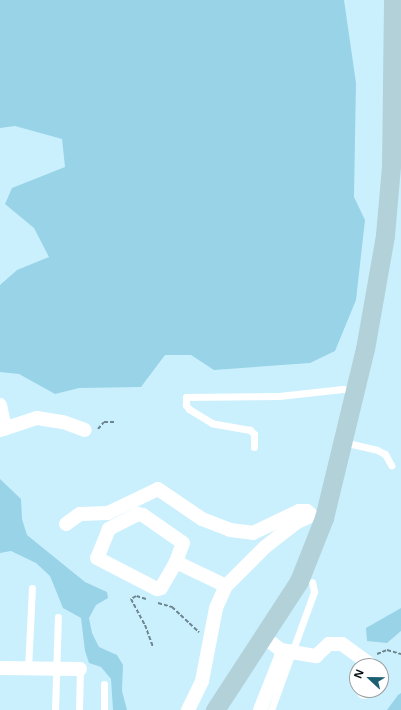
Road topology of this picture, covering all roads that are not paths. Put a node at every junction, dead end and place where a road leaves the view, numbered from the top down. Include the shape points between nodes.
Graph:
1 (393, 0) edge
2 (397, 38) edge
3 (354, 391) junction
4 (0, 405) edge
5 (3, 429) edge
6 (85, 430) road end
7 (342, 442) junction
8 (254, 447) dead end
9 (391, 465) dead end
10 (318, 516) junction
11 (66, 524) dead end
12 (176, 562) junction
13 (312, 582) dead end
14 (226, 586) junction
15 (32, 588) dead end
16 (58, 617) dead end
17 (264, 637) junction
18 (287, 651) junction
19 (362, 658) edge
20 (0, 668) edge
21 (28, 669) junction
22 (55, 669) junction
23 (80, 669) joint
24 (104, 684) dead end
25 (55, 710) edge
26 (79, 710) edge
27 (104, 710) edge
28 (188, 710) edge
29 (215, 710) edge
30 (260, 710) edge
31 (271, 710) edge

1 - 2 street
2 - 3 street via 386,235 378,285
3 - 7 street
3 - 8 lane via 343,389 279,396 186,397 189,409 212,423 250,430 254,434
4 - 5 street
5 - 6 street via 36,418 63,422
7 - 9 lane via 377,450 385,454
7 - 10 street
10 - 11 street via 307,511 299,511 263,528 245,532 230,530 202,519 158,489 108,513 80,514
10 - 14 street via 297,522 265,547
10 - 17 street via 299,581
12 - 12 street via 161,588 157,589 97,558 109,529 138,514 183,543
12 - 14 street
13 - 18 lane via 314,592
14 - 28 street via 216,608 202,680
15 - 21 lane
16 - 22 lane
17 - 18 street
17 - 29 street
18 - 19 street via 316,656 329,644 342,644
18 - 30 street via 281,657
18 - 31 lane
20 - 21 street
21 - 22 street
22 - 23 street
22 - 25 lane
23 - 26 lane
24 - 27 lane

